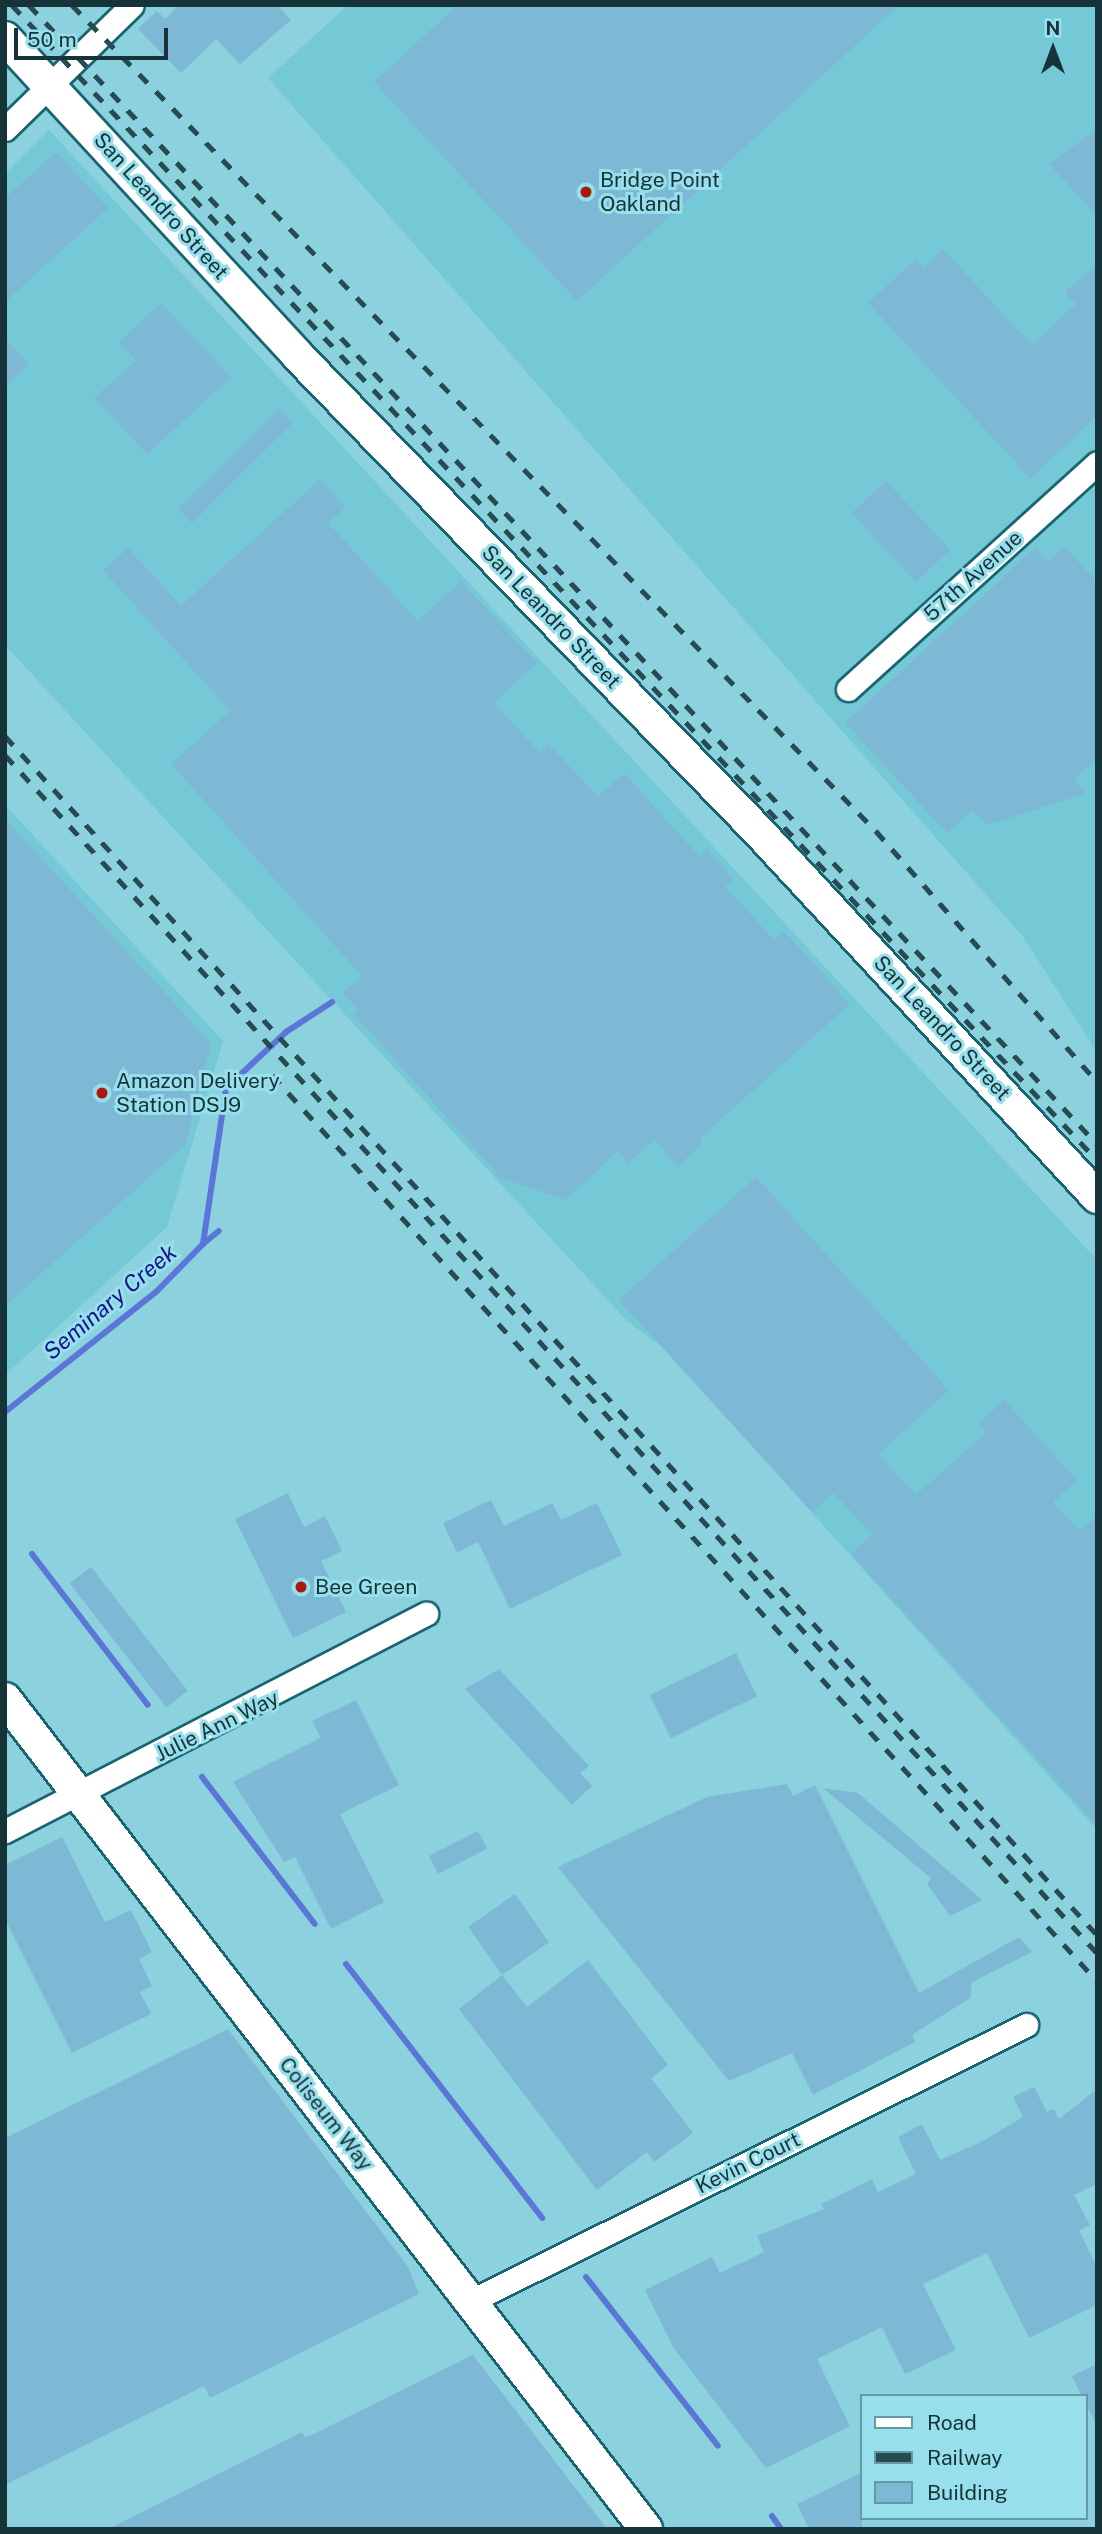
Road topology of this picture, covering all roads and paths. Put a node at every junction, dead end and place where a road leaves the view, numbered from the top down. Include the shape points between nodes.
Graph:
1 (132, 5) edge
2 (5, 38) edge
3 (51, 86) junction
4 (5, 129) edge
5 (1097, 463) edge
6 (848, 689) dead end
7 (1097, 1197) edge
8 (426, 1614) dead end
9 (5, 1699) edge
10 (78, 1795) junction
11 (5, 1831) edge
12 (1026, 2025) dead end
13 (471, 2301) junction
14 (646, 2529) edge

1 - 3 street
2 - 3 main road, San Leandro Street
3 - 4 street
3 - 7 main road, San Leandro Street via 298,356 761,834
5 - 6 street, 57th Avenue
8 - 10 street, Julie Ann Way
9 - 10 main road, Coliseum Way
10 - 11 street, Julie Ann Way
10 - 13 main road, Coliseum Way
12 - 13 street, Kevin Court
13 - 14 main road, Coliseum Way

